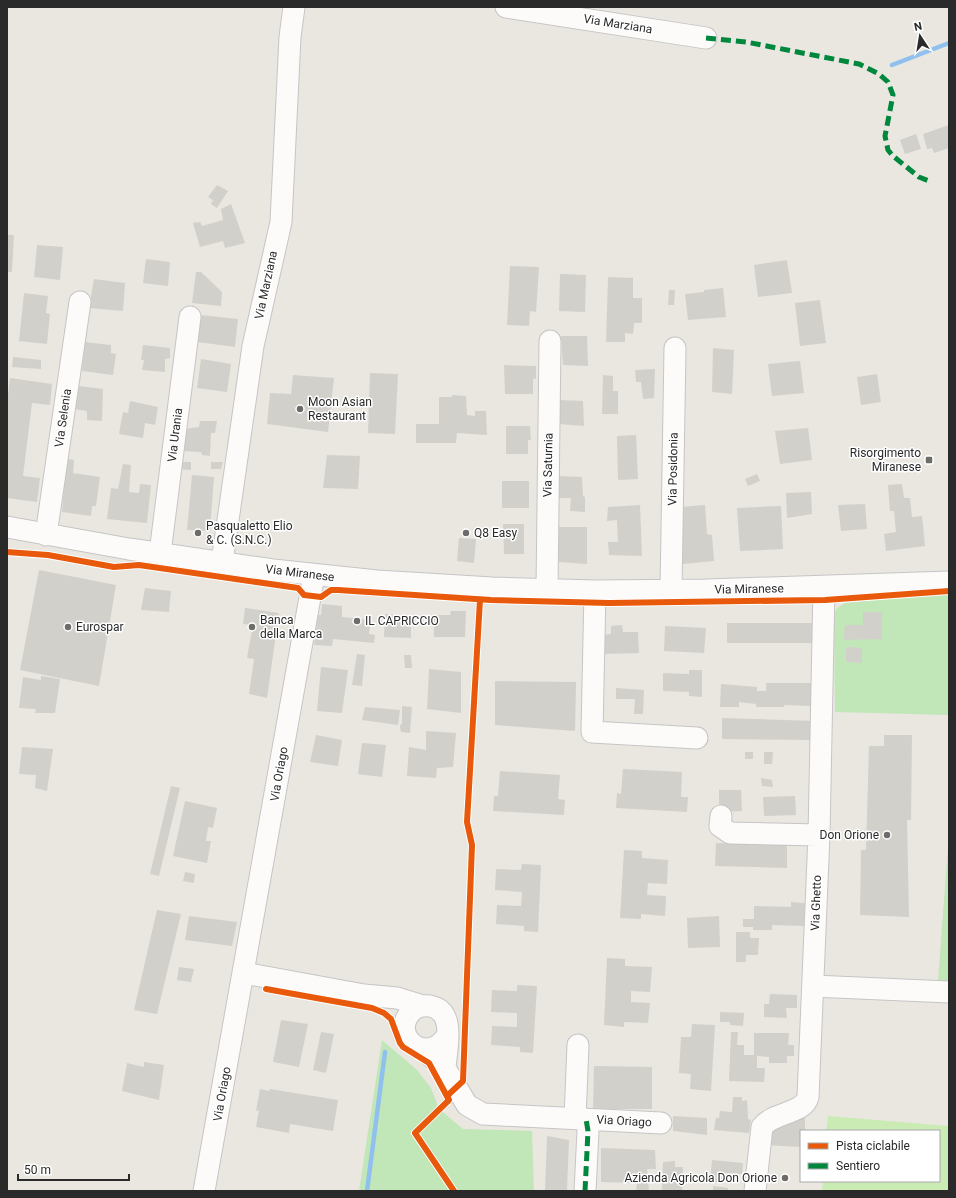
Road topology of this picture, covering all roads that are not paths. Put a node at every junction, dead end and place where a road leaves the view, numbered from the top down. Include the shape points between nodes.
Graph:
1 (294, 7) edge
2 (506, 7) edge
3 (706, 38) dead end
4 (80, 302) dead end
5 (190, 317) dead end
6 (550, 341) dead end
7 (675, 348) dead end
8 (7, 527) edge
9 (46, 535) junction
10 (160, 553) junction
11 (222, 562) junction
12 (949, 570) edge
13 (314, 574) junction
14 (949, 582) edge
15 (902, 583) junction
16 (824, 587) junction
17 (547, 590) junction
18 (671, 590) junction
19 (595, 591) junction
20 (697, 738) dead end
21 (721, 816) dead end
22 (819, 835) junction
23 (244, 973) junction
24 (813, 986) junction
25 (949, 992) edge
26 (364, 995) junction
27 (423, 1006) junction
28 (404, 1031) junction
29 (447, 1036) junction
30 (578, 1045) dead end
31 (422, 1049) junction
32 (445, 1068) junction
33 (580, 1118) junction
34 (661, 1123) dead end
35 (204, 1191) edge
36 (585, 1191) edge
37 (754, 1191) edge

1 - 11 street, Via Marziana via 290,37 281,222 253,346
2 - 3 street, Via Marziana
4 - 9 street, Via Selenia
5 - 10 street, Via Urania
6 - 17 street, Via Saturnia
7 - 18 street, Via Posidonia
8 - 9 street, Via Miranese
9 - 10 street, Via Miranese
10 - 11 street, Via Miranese
11 - 13 street, Via Miranese
12 - 15 street, Via Miranese via 936,576
13 - 17 street, Via Miranese via 377,581
13 - 23 street, Via Oriago
14 - 15 street, Via Miranese
15 - 16 street, Via Miranese
16 - 18 street, Via Miranese
16 - 22 street, Via Ghetto
17 - 19 street, Via Miranese
18 - 19 street, Via Miranese
19 - 20 street via 592,732
21 - 22 street via 720,826 730,833
22 - 24 street, Via Ghetto
23 - 26 street, Via Oriago
23 - 35 street, Via Oriago
24 - 25 street
24 - 37 street, Via Ghetto via 808,1099 802,1106 773,1118 762,1127
26 - 27 street, Via Oriago via 397,998
26 - 28 street, Via Oriago via 392,1010
27 - 28 street via 412,1011 407,1017
27 - 29 street, Via Oriago via 435,1007 445,1016
28 - 31 street, Via Oriago via 411,1043
29 - 31 street via 437,1047
29 - 32 street, Via Oriago
30 - 33 street, Via Oriago
31 - 32 street, Via Oriago
32 - 33 street, Via Oriago via 467,1105 478,1112 491,1116
33 - 34 street, Via Oriago
33 - 36 street, Via Oriago via 588,1131

